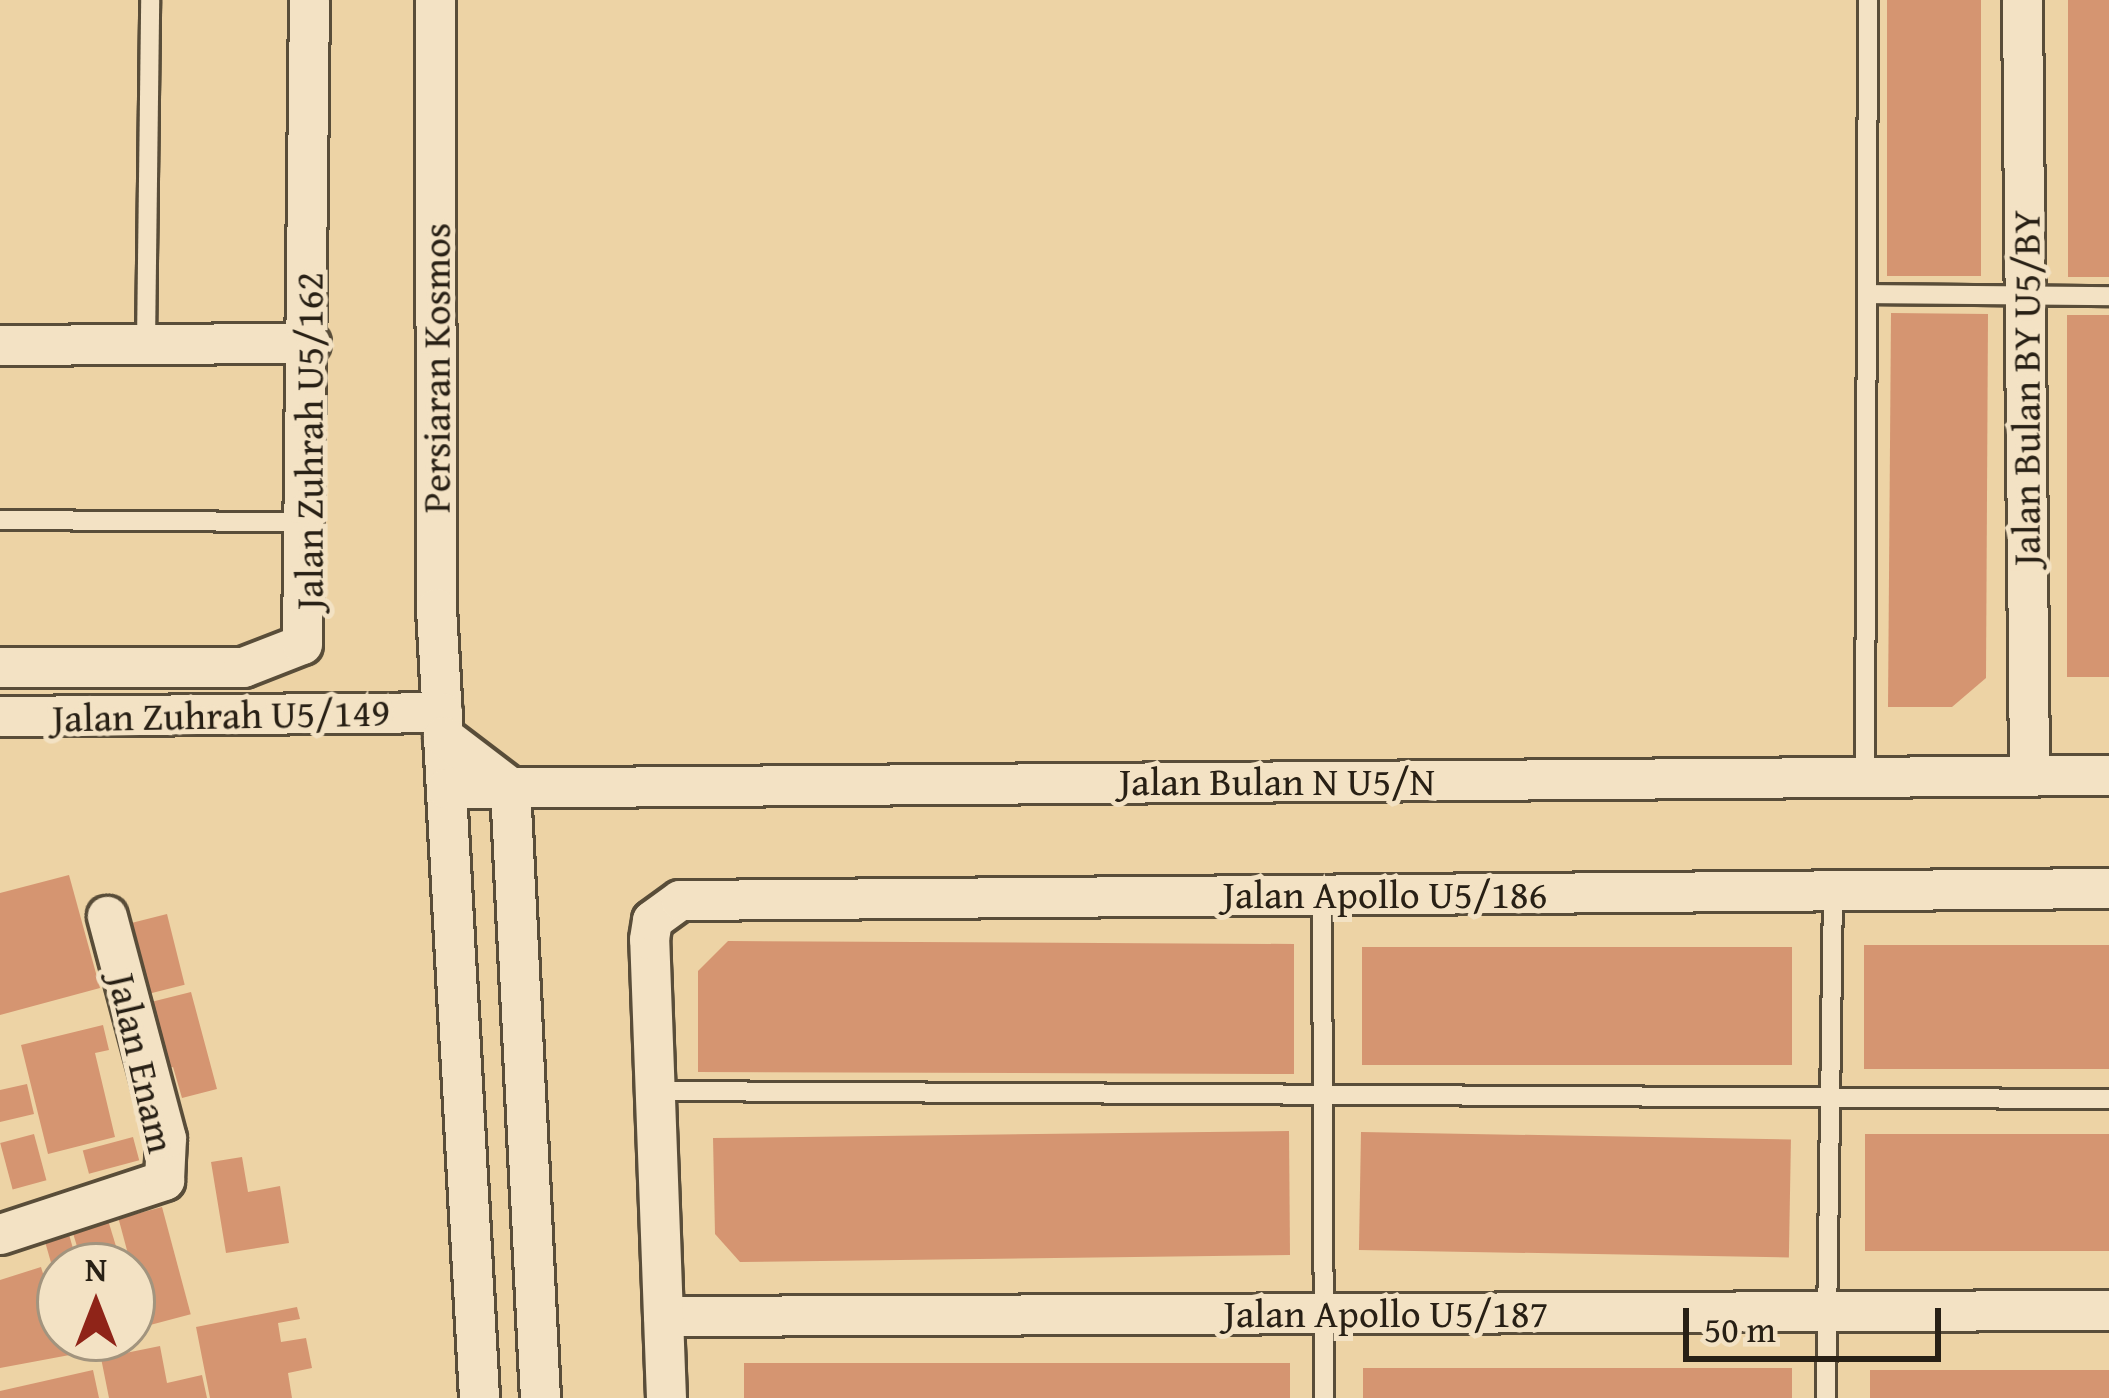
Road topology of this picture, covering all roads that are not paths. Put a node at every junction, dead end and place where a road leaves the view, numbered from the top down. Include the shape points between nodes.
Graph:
1 (150, 0) edge
2 (309, 0) edge
3 (435, 0) edge
4 (1868, 0) edge
5 (2022, 0) edge
6 (1868, 294) junction
7 (2025, 295) junction
8 (2109, 296) edge
9 (310, 343) junction
10 (146, 344) junction
11 (0, 345) edge
12 (0, 520) edge
13 (310, 522) junction
14 (0, 668) edge
15 (0, 716) edge
16 (442, 724) junction
17 (2029, 775) junction
18 (2109, 775) edge
19 (1865, 776) junction
20 (510, 787) junction
21 (446, 788) junction
22 (2109, 888) edge
23 (1833, 892) junction
24 (1322, 894) junction
25 (107, 916) dead end
26 (656, 1091) junction
27 (1828, 1097) junction
28 (1321, 1098) junction
29 (2109, 1100) edge
30 (0, 1234) edge
31 (2109, 1310) edge
32 (1827, 1311) junction
33 (1324, 1313) junction
34 (663, 1316) junction
35 (479, 1398) edge
36 (540, 1398) edge
37 (666, 1398) edge
38 (1324, 1398) edge
39 (1826, 1398) edge

1 - 10 lane
2 - 9 street, Jalan Zuhrah U5/162
3 - 16 street, Persiaran Kosmos
4 - 6 lane
5 - 7 street, Jalan Bulan BY U5/BY
6 - 7 lane
6 - 19 lane
7 - 8 lane
7 - 17 street, Jalan Bulan BY U5/BY
9 - 10 street
9 - 13 street, Jalan Zuhrah U5/162
10 - 11 street
12 - 13 lane
13 - 14 street, Jalan Zuhrah U5/162 via 310,622 287,657
15 - 16 street, Jalan Zuhrah U5/149
16 - 20 street
16 - 21 street, Persiaran Kosmos
17 - 18 street, Jalan Bulan N U5/N
17 - 19 street, Jalan Bulan N U5/N
19 - 20 street, Jalan Bulan N U5/N
20 - 21 street, Jalan Bulan N U5/N
20 - 36 street
21 - 35 street, Persiaran Kosmos
22 - 23 street, Jalan Apollo U5/186
23 - 24 street, Jalan Apollo U5/186
23 - 27 lane
24 - 26 street, Jalan Apollo U5/186 via 707,897 664,909 649,939
24 - 28 lane
25 - 30 street, Jalan Enam via 166,1138 164,1180
26 - 28 lane
26 - 34 street
27 - 28 lane
27 - 29 lane
27 - 32 lane
28 - 33 lane
31 - 32 street, Jalan Apollo U5/187
32 - 33 street, Jalan Apollo U5/187
32 - 39 lane
33 - 34 street, Jalan Apollo U5/187
33 - 38 lane
34 - 37 street

